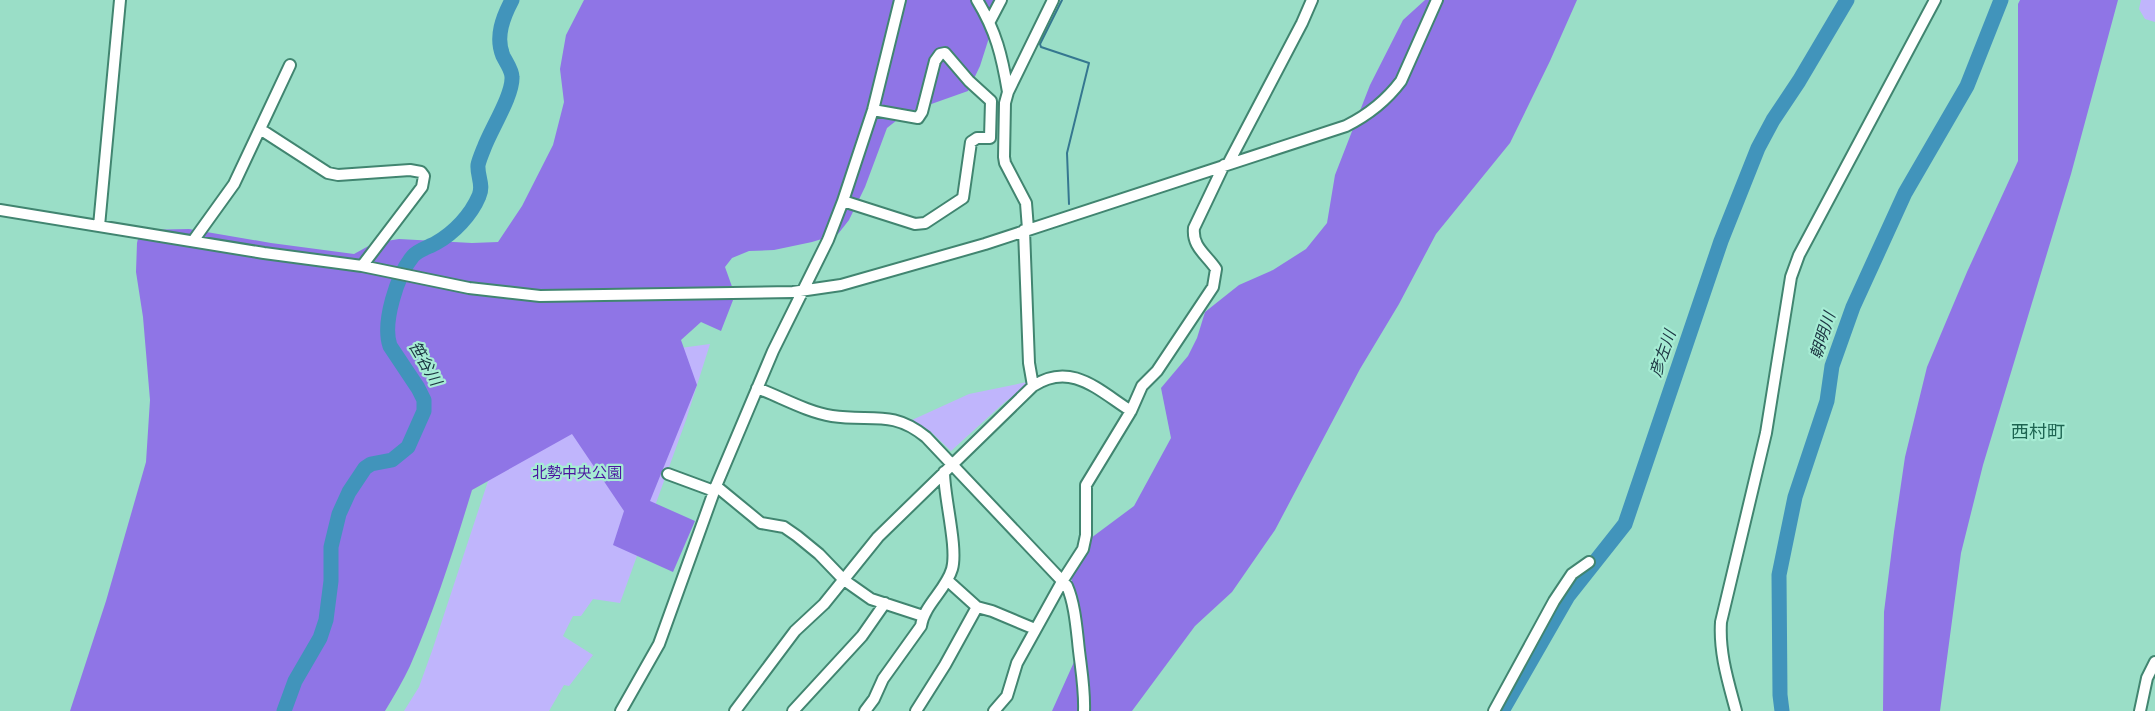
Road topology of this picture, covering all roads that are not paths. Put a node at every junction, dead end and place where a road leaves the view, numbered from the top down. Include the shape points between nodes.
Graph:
1 (120, 0) edge
2 (900, 0) edge
3 (977, 0) edge
4 (1001, 0) edge
5 (1053, 0) edge
6 (1312, 0) edge
7 (1437, 0) edge
8 (1935, 0) edge
9 (990, 21) junction
10 (290, 65) dead end
11 (1008, 92) junction
12 (873, 110) junction
13 (260, 129) junction
14 (1226, 165) junction
15 (843, 201) junction
16 (0, 210) edge
17 (99, 226) junction
18 (1026, 230) junction
19 (193, 241) junction
20 (362, 266) junction
21 (804, 290) junction
22 (1033, 386) junction
23 (758, 388) junction
24 (1131, 411) junction
25 (952, 464) junction
26 (944, 472) junction
27 (668, 474) dead end
28 (715, 489) junction
29 (1589, 562) dead end
30 (844, 580) junction
31 (947, 580) junction
32 (1063, 580) junction
33 (885, 603) junction
34 (977, 608) junction
35 (923, 616) junction
36 (1035, 629) junction
37 (2155, 662) edge
38 (621, 711) edge
39 (735, 711) edge
40 (793, 711) edge
41 (865, 711) edge
42 (916, 711) edge
43 (994, 711) edge
44 (1084, 711) edge
45 (1494, 711) edge
46 (1736, 711) edge
47 (2140, 711) edge

1 - 17 street
2 - 12 street
3 - 9 street
4 - 9 street
5 - 11 street
6 - 14 street
7 - 14 street via 1401,81 1369,114 1346,126
8 - 46 street via 1799,255 1791,277 1772,409 1721,622 1723,663
9 - 11 street via 1002,54
10 - 13 street
11 - 18 street via 1004,157 1026,203
12 - 15 street
12 - 15 street via 921,116 935,61 945,53 991,101 990,138 971,142 963,198 925,223 915,224
13 - 19 street via 234,184
13 - 20 street via 328,173 410,170 424,176 423,187
14 - 18 street
14 - 24 street via 1193,237 1216,269 1213,287 1157,371 1142,386
15 - 21 street
16 - 17 street
17 - 19 street
18 - 21 street via 841,285
18 - 22 street
19 - 20 street
20 - 21 street via 469,288 540,296
21 - 23 street
22 - 24 street via 1045,378 1076,377
22 - 25 street
23 - 25 street via 824,414 886,418 903,423 926,437
23 - 28 street
24 - 32 street via 1086,485 1083,549
25 - 26 street
25 - 32 street
26 - 30 street via 878,537
26 - 31 street via 953,559
27 - 28 street
28 - 30 street via 761,523 784,527 797,536
28 - 38 street via 658,644
29 - 45 street via 1572,574 1554,602
30 - 33 street via 871,599
30 - 39 street via 795,631
31 - 34 street
31 - 35 street
32 - 36 street
32 - 44 street via 1071,593 1077,630
33 - 35 street
33 - 40 street via 862,636
34 - 36 street
34 - 42 street
35 - 41 street via 921,626
36 - 43 street via 1017,663 1007,696
37 - 47 street

